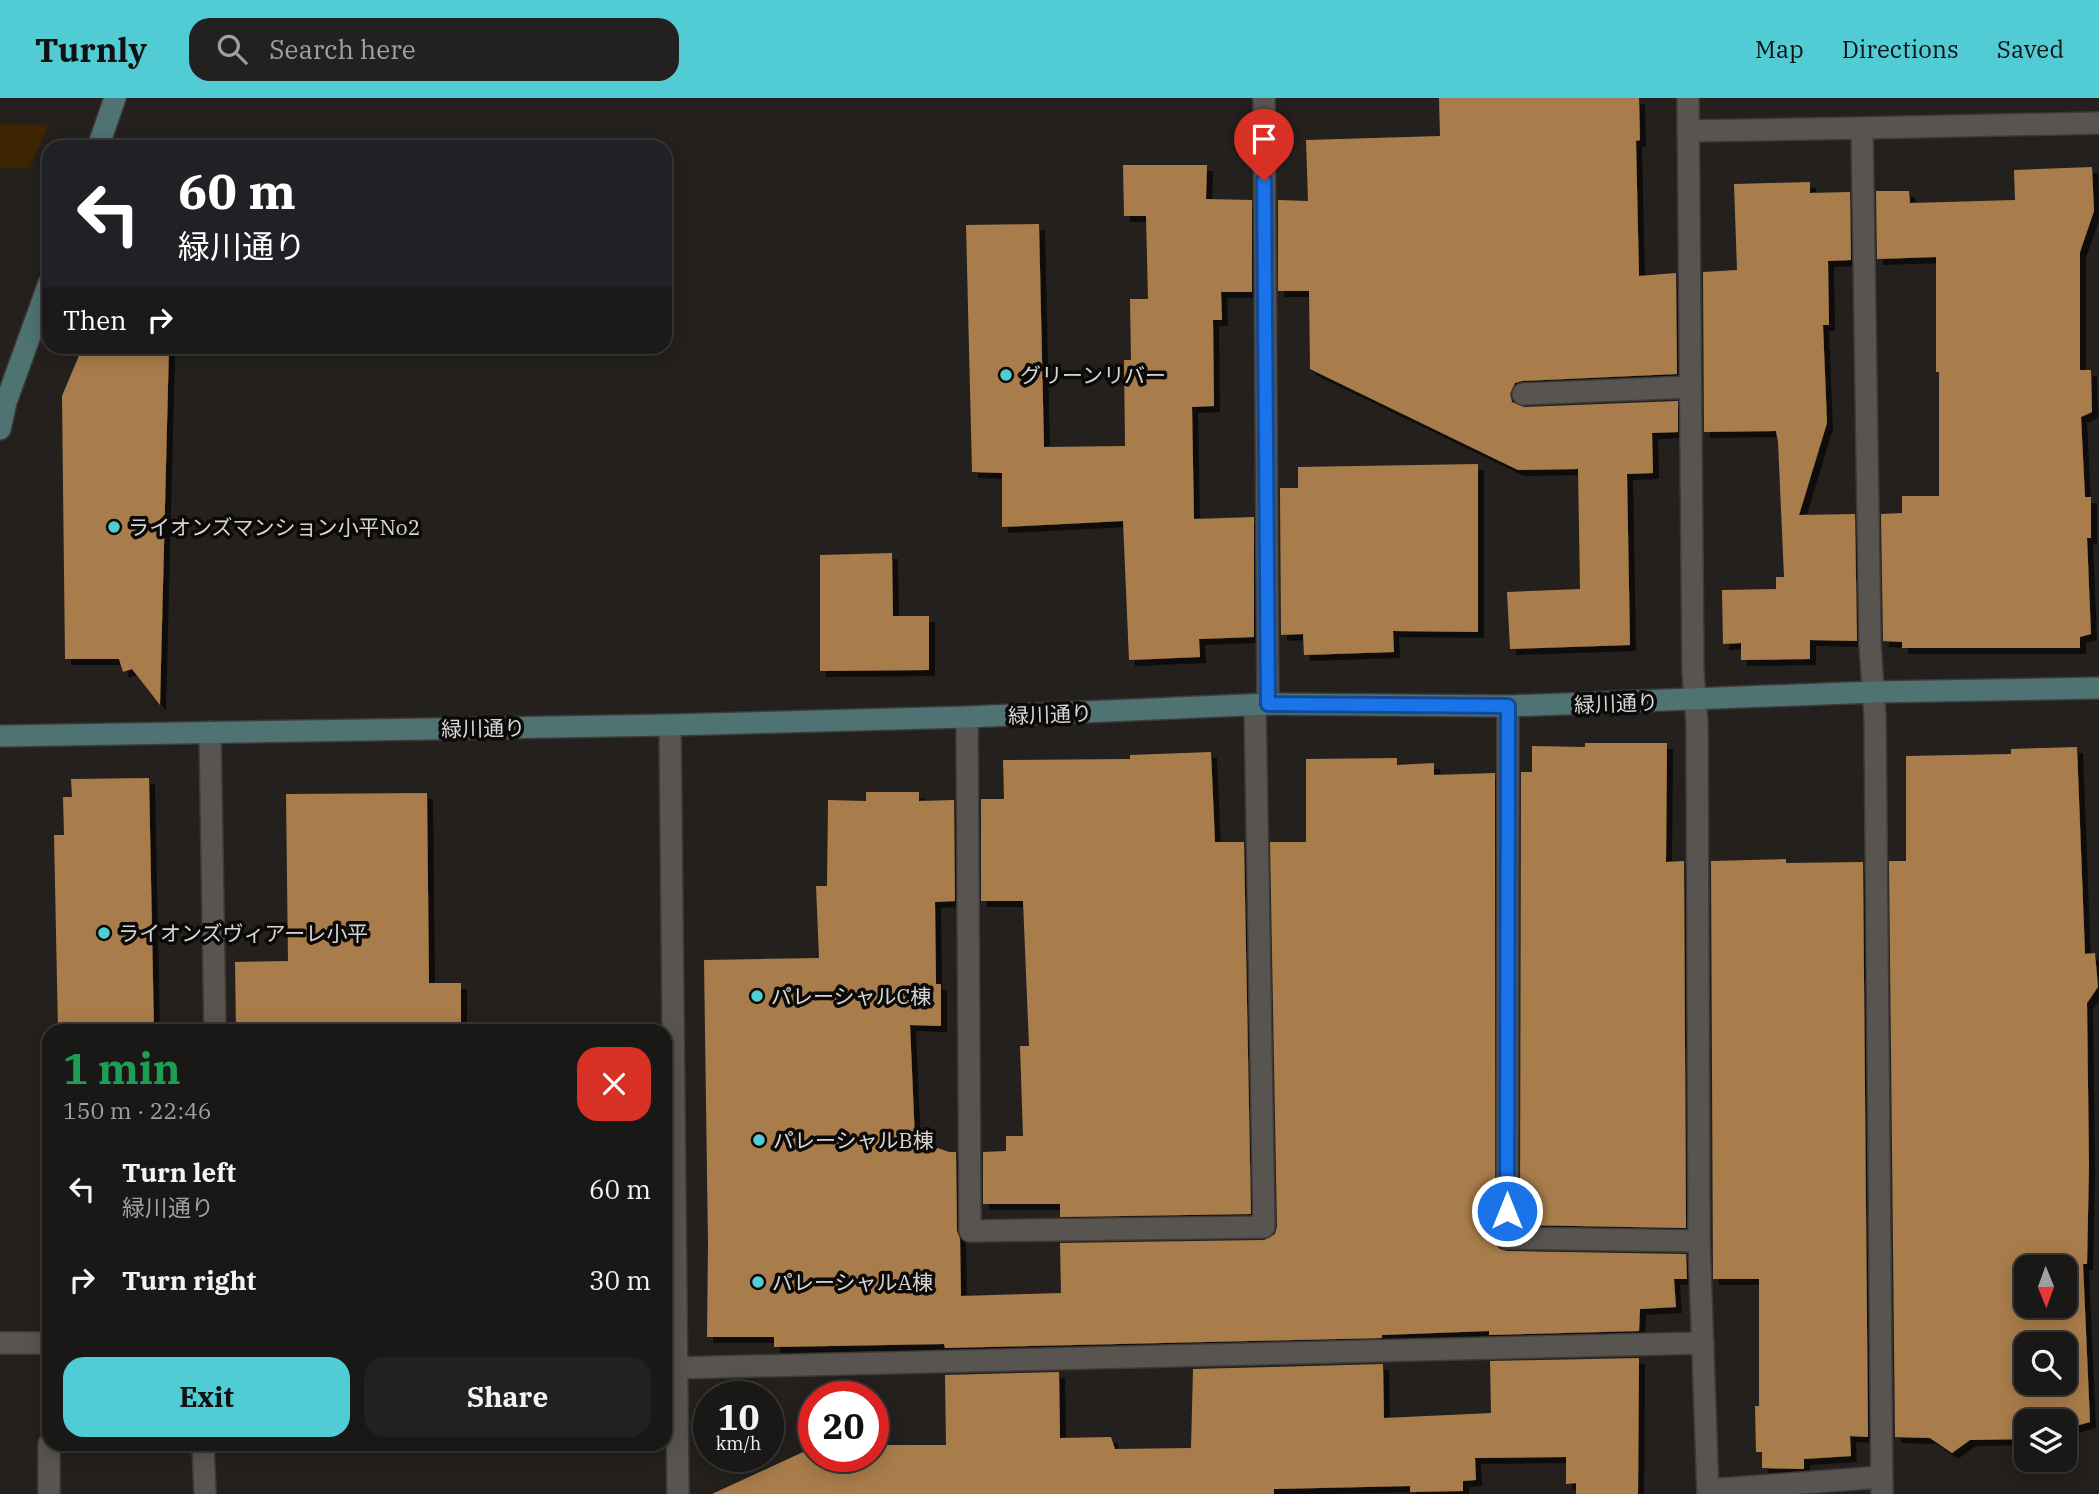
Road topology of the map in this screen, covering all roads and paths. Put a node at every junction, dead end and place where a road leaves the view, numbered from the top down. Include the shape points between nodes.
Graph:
1 (115, 98) edge
2 (1264, 98) edge
3 (1688, 98) edge
4 (2099, 123) edge
5 (1862, 128) junction
6 (1688, 131) junction
7 (100, 140) edge
8 (42, 302) edge
9 (1690, 387) junction
10 (1523, 394) dead end
11 (0, 429) edge
12 (2099, 688) edge
13 (1874, 692) junction
14 (1696, 700) junction
15 (1262, 705) junction
16 (1508, 706) junction
17 (967, 718) junction
18 (670, 725) junction
19 (210, 732) junction
20 (0, 736) edge
21 (215, 1024) edge
22 (1699, 1241) junction
23 (0, 1343) edge
24 (42, 1343) edge
25 (1703, 1343) junction
26 (675, 1368) junction
27 (49, 1451) edge
28 (203, 1451) edge
29 (1882, 1486) edge
30 (1708, 1492) edge
31 (49, 1494) edge
32 (205, 1494) edge
33 (678, 1494) edge

1 - 7 street
2 - 15 street
3 - 6 street
4 - 5 street
5 - 6 street
5 - 13 street
6 - 9 street
8 - 11 street
9 - 10 street
9 - 14 street
12 - 13 street, 緑川通り
13 - 14 street, 緑川通り
13 - 29 street
14 - 16 street, 緑川通り
14 - 22 street
15 - 16 street, 緑川通り
15 - 17 street, 緑川通り
15 - 17 street via 1264,1227 970,1231
16 - 22 street via 1507,1238
17 - 18 street, 緑川通り
18 - 19 street, 緑川通り
18 - 26 street
19 - 20 street, 緑川通り
19 - 21 street
22 - 25 street
23 - 24 street
25 - 26 street
25 - 30 street
26 - 33 street
27 - 31 street
28 - 32 street
29 - 30 street

